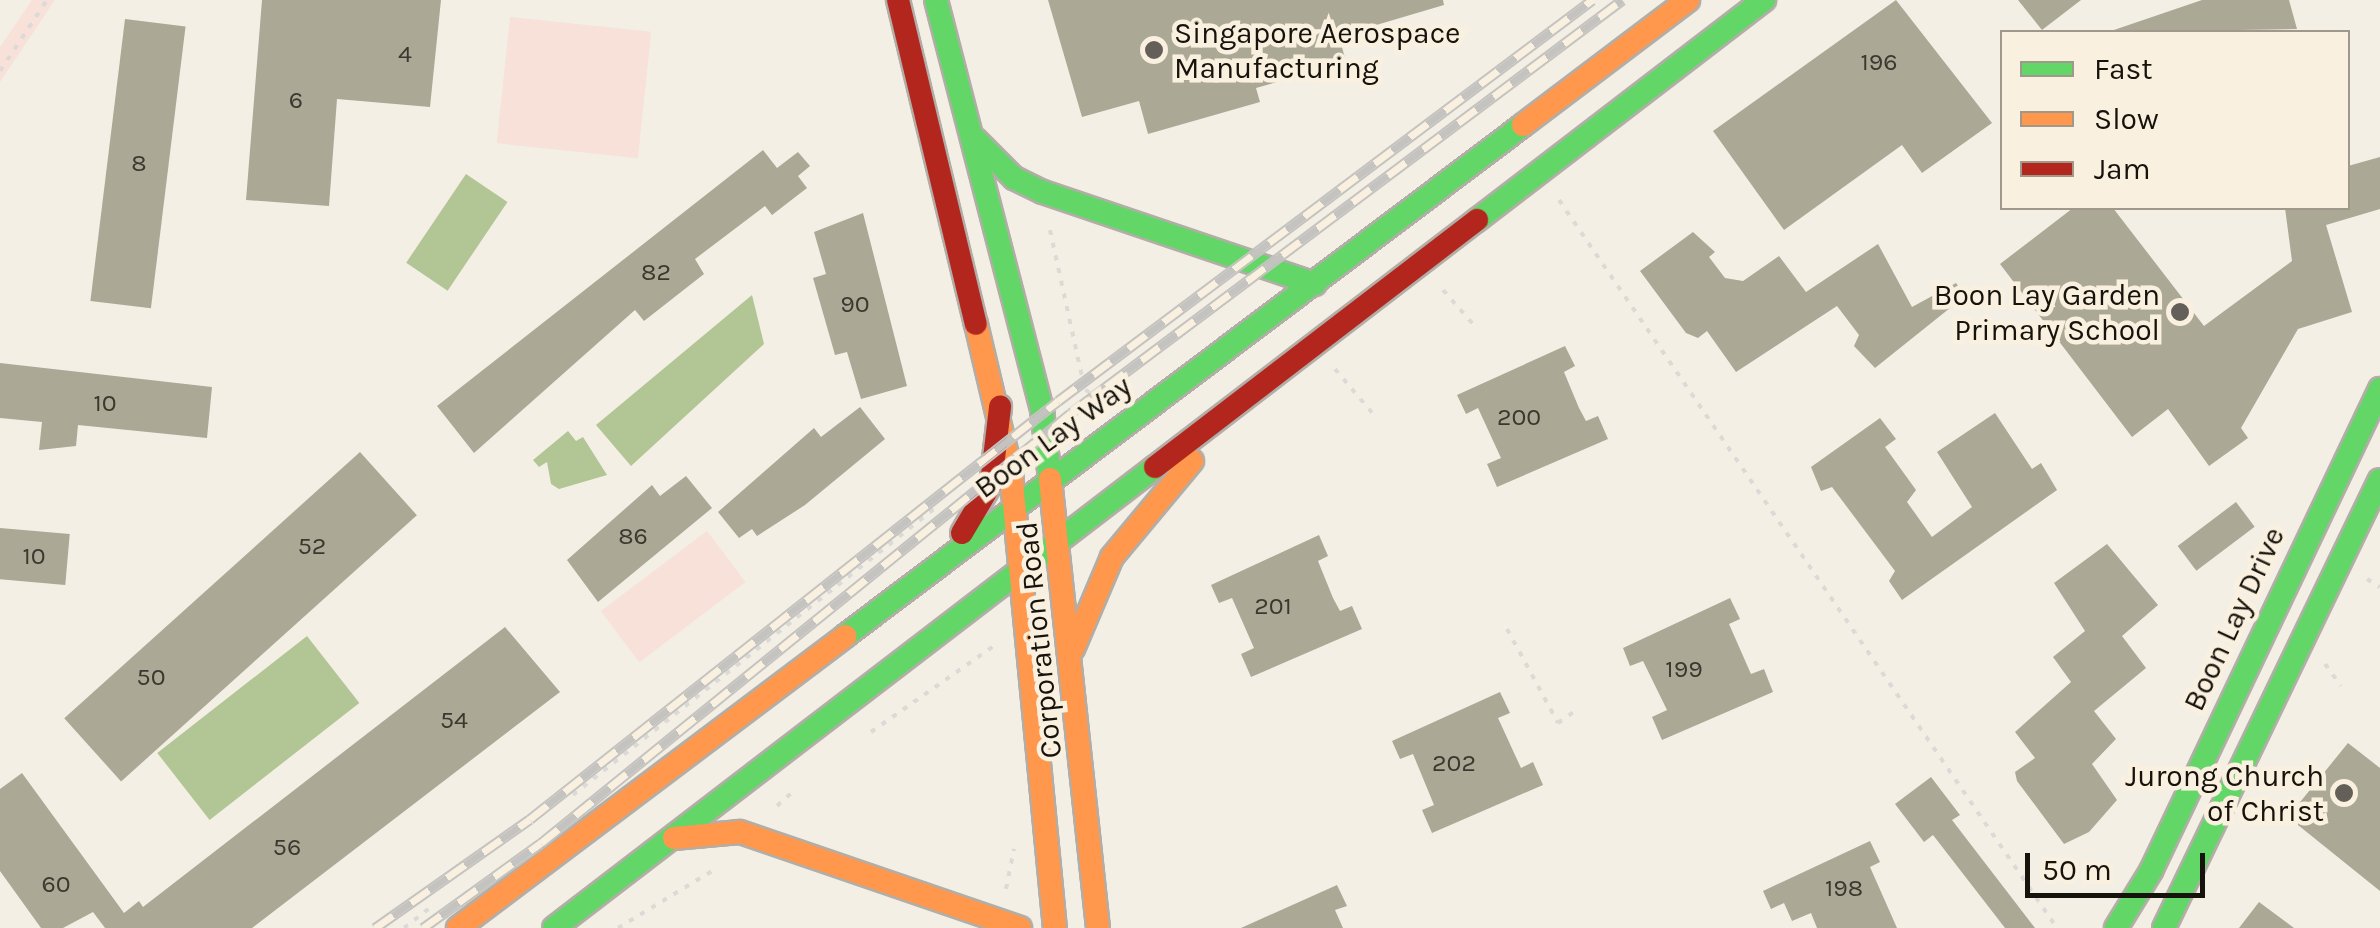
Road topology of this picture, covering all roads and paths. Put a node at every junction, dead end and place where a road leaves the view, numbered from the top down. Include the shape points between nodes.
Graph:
1 (48, 0) edge
2 (898, 0) edge
3 (936, 0) edge
4 (1688, 0) edge
5 (1764, 0) edge
6 (0, 71) edge
7 (976, 140) junction
8 (1539, 172) junction
9 (1043, 192) junction
10 (1437, 282) dead end
11 (1315, 284) junction
12 (1473, 324) dead end
13 (1332, 365) dead end
14 (2380, 390) edge
15 (1100, 397) dead end
16 (1000, 408) junction
17 (1374, 415) dead end
18 (1221, 418) junction
19 (1052, 474) junction
20 (2380, 480) edge
21 (948, 498) dead end
22 (1015, 501) junction
23 (1060, 537) junction
24 (945, 554) junction
25 (1022, 566) junction
26 (2274, 603) junction
27 (2314, 614) junction
28 (1507, 629) dead end
29 (1004, 642) dead end
30 (1073, 649) junction
31 (2316, 660) dead end
32 (2341, 686) dead end
33 (1575, 711) dead end
34 (864, 736) dead end
35 (2210, 740) junction
36 (2248, 750) junction
37 (805, 781) dead end
38 (558, 807) dead end
39 (776, 807) dead end
40 (674, 838) junction
41 (725, 864) dead end
42 (434, 904) dead end
43 (404, 928) edge
44 (458, 928) edge
45 (554, 928) edge
46 (618, 928) edge
47 (1020, 928) edge
48 (1055, 928) edge
49 (1098, 928) edge
50 (2056, 928) edge
51 (2116, 928) edge
52 (2164, 928) edge

1 - 6 path
2 - 16 main road, Corporation Road
3 - 7 main road, Corporation Road
4 - 11 main road, Boon Lay Way
5 - 8 main road
7 - 9 main road via 1014,178
7 - 19 main road, Corporation Road
8 - 18 main road
8 - 50 path
9 - 11 main road
9 - 15 path via 1084,390
10 - 12 path
11 - 19 main road, Boon Lay Way
13 - 17 path
14 - 26 main road, Boon Lay Drive
16 - 22 main road, Corporation Road
16 - 24 main road via 991,484
18 - 23 main road
18 - 30 main road via 1112,557
19 - 22 main road, Boon Lay Way
19 - 23 main road, Corporation Road
20 - 27 main road
21 - 38 path
22 - 24 main road, Boon Lay Way
22 - 25 main road, Corporation Road
23 - 25 main road
23 - 30 main road, Corporation Road
24 - 44 main road, Boon Lay Way
25 - 40 main road
25 - 48 main road, Corporation Road
26 - 27 main road via 2294,597
26 - 35 main road, Boon Lay Drive
27 - 36 main road
28 - 33 path via 1558,723
29 - 34 path
30 - 49 main road, Corporation Road
31 - 32 path via 2331,667
35 - 36 main road via 2227,755
35 - 51 main road, Boon Lay Drive via 2151,871
36 - 52 main road
37 - 39 path
40 - 45 main road
40 - 47 main road via 740,832
41 - 46 path
42 - 43 path

